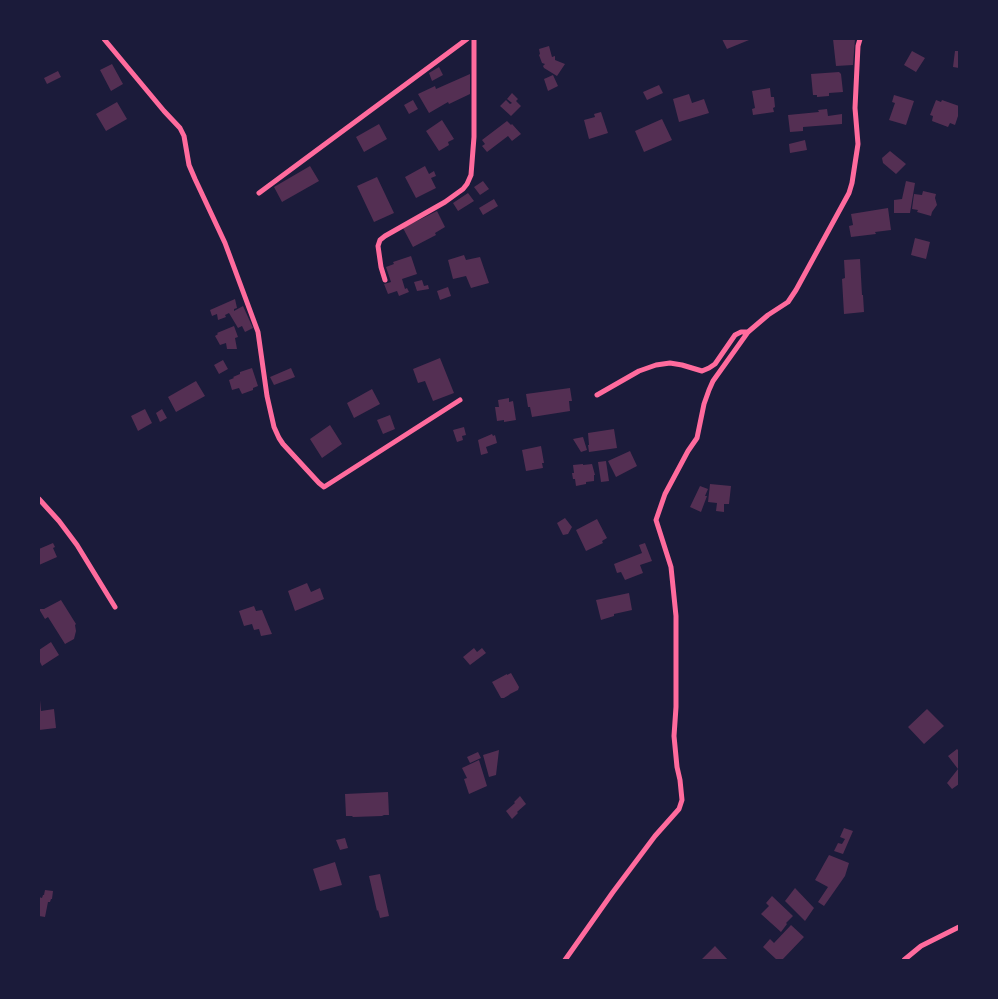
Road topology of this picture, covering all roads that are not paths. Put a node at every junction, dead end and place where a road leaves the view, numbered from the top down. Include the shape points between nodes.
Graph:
1 (104, 39) edge
2 (467, 39) edge
3 (474, 39) edge
4 (860, 39) edge
5 (259, 193) dead end
6 (384, 280) dead end
7 (748, 332) junction
8 (597, 395) dead end
9 (460, 400) dead end
10 (39, 499) edge
11 (115, 607) dead end
12 (959, 927) edge
13 (566, 960) edge
14 (904, 960) edge

1 - 9 street via 184,136 195,180 225,243 258,332 274,427 283,444 319,483 324,487
2 - 5 street
3 - 6 street via 471,175 464,189 380,240 378,246
4 - 7 street via 856,108 858,144 849,193 788,302
7 - 8 street via 735,335 714,364 702,371 670,363 656,365
7 - 13 street via 708,390 697,438 665,494 656,520 672,567 676,616 674,736 682,800 679,809 613,892
10 - 11 street via 77,545
12 - 14 street via 921,946

